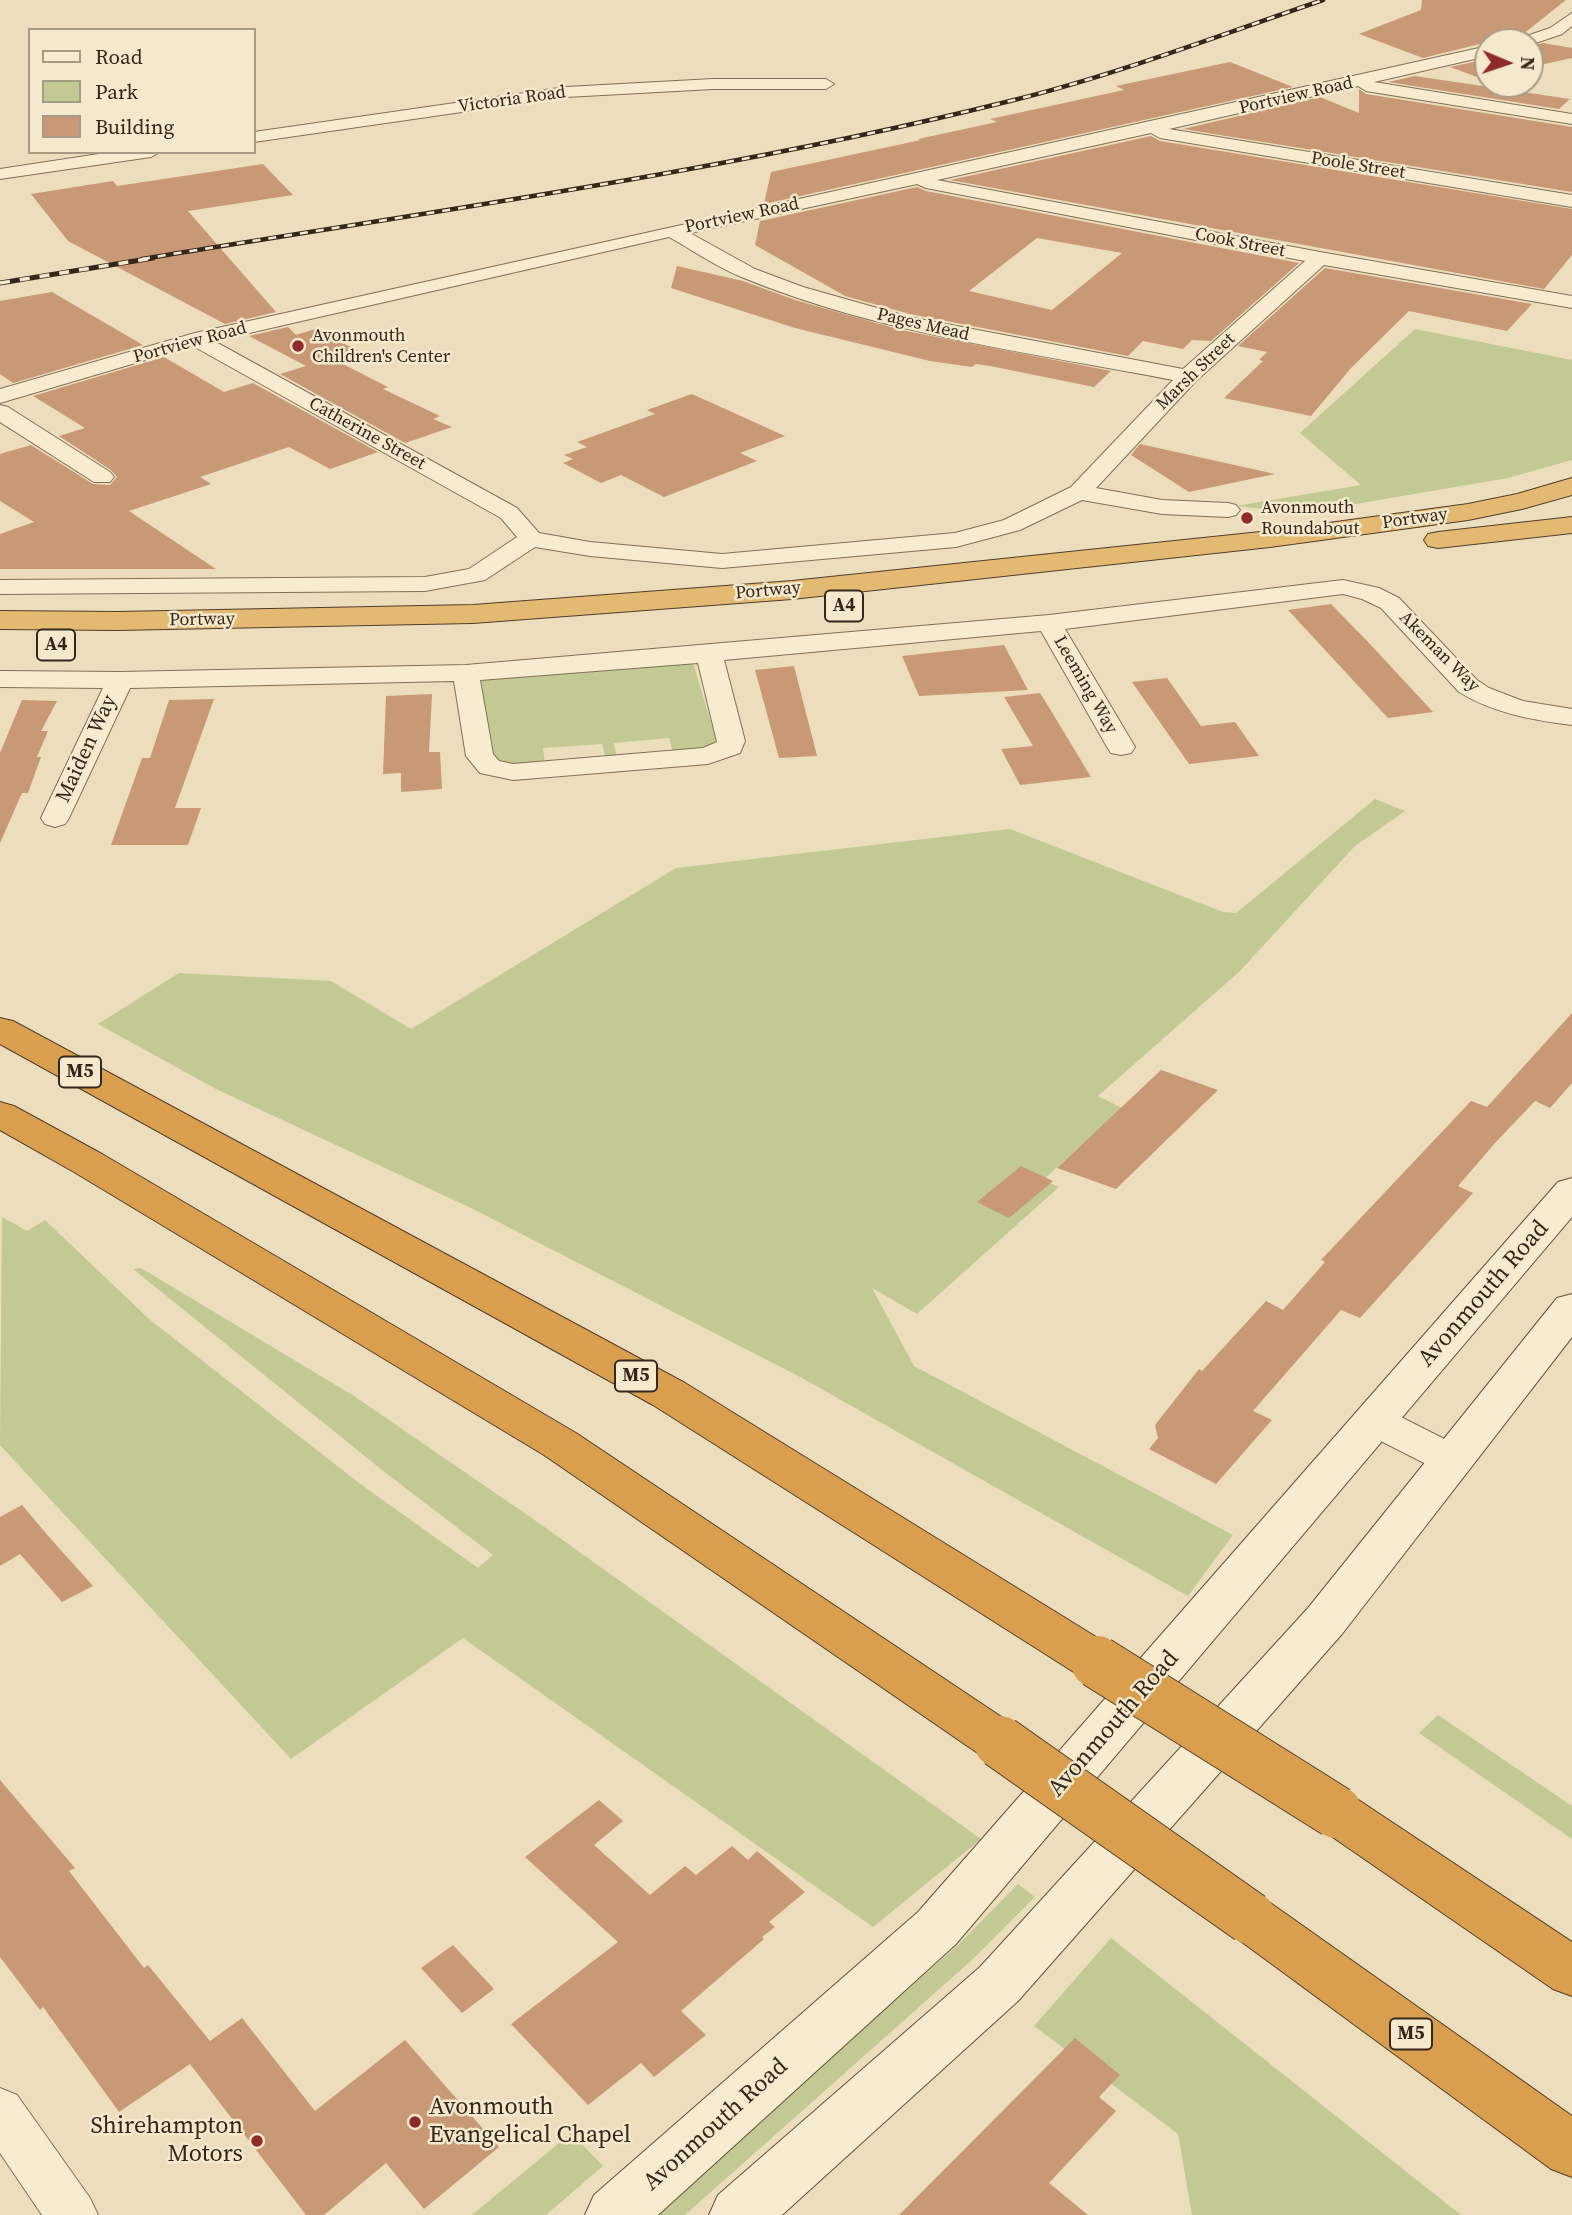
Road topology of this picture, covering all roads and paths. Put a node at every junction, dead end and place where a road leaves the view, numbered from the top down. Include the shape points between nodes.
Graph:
1 (1572, 18) edge
2 (1544, 36) edge
3 (1544, 37) edge
4 (1572, 42) edge
5 (1474, 54) edge
6 (825, 80) dead end
7 (1349, 84) junction
8 (1572, 119) edge
9 (1143, 130) junction
10 (256, 137) edge
11 (136, 154) edge
12 (0, 174) edge
13 (910, 180) junction
14 (1572, 201) edge
15 (672, 231) junction
16 (1320, 258) junction
17 (1572, 284) edge
18 (1565, 301) edge
19 (195, 340) junction
20 (1188, 376) junction
21 (0, 396) edge
22 (0, 412) edge
23 (102, 477) dead end
24 (1572, 486) edge
25 (1079, 492) junction
26 (1228, 510) dead end
27 (1572, 525) edge
28 (531, 539) junction
29 (0, 587) edge
30 (0, 620) edge
31 (1049, 623) junction
32 (0, 645) edge
33 (709, 654) junction
34 (466, 673) junction
35 (0, 679) edge
36 (120, 680) junction
37 (1572, 717) edge
38 (1121, 747) dead end
39 (55, 818) dead end
40 (0, 1029) edge
41 (0, 1114) edge
42 (1572, 1191) edge
43 (1572, 1308) edge
44 (1375, 1421) junction
45 (1452, 1460) junction
46 (1572, 1972) edge
47 (0, 2111) edge
48 (1572, 2150) edge
49 (72, 2215) edge
50 (615, 2215) edge
51 (739, 2215) edge

1 - 2 street
3 - 4 street
5 - 7 street, Portview Road
6 - 10 street, Victoria Road via 566,92
7 - 8 street
7 - 9 street, Portview Road
9 - 13 street, Portview Road
9 - 14 street, Poole Street
11 - 12 street
13 - 15 street, Portview Road
13 - 16 street, Cook Street
15 - 19 street, Portview Road
15 - 20 street, Pages Mead via 748,273 906,323
16 - 18 street, Cook Street
16 - 20 street, Marsh Street
17 - 18 street
19 - 21 street, Portview Road
19 - 28 street, Catherine Street via 509,513
20 - 25 street, Marsh Street
22 - 23 street
24 - 30 highway, Portway / A4 via 1468,512 1283,537 792,590 473,614
25 - 26 street via 1162,507
25 - 28 street, Portway via 1012,525 956,540 782,557 671,558
27 - 32 highway, Portway / A4 via 971,594 489,637 310,644
28 - 29 street, Portway via 476,575 425,584
31 - 33 street
31 - 37 street, Akeman Way via 1343,587 1390,603 1480,694 1522,710
31 - 38 street, Leeming Way
33 - 34 street
33 - 34 street via 731,741 724,751 527,771 498,771 480,756
34 - 36 street
35 - 36 street
36 - 39 street, Maiden Way
40 - 46 highway, M5, bridge via 669,1394 1336,1812
41 - 48 highway, M5, bridge via 560,1444 1000,1742
42 - 44 main road, Avonmouth Road
43 - 45 main road
44 - 45 street
44 - 50 main road, Avonmouth Road via 937,1928
45 - 51 main road via 1325,1621 999,1984
47 - 49 street

